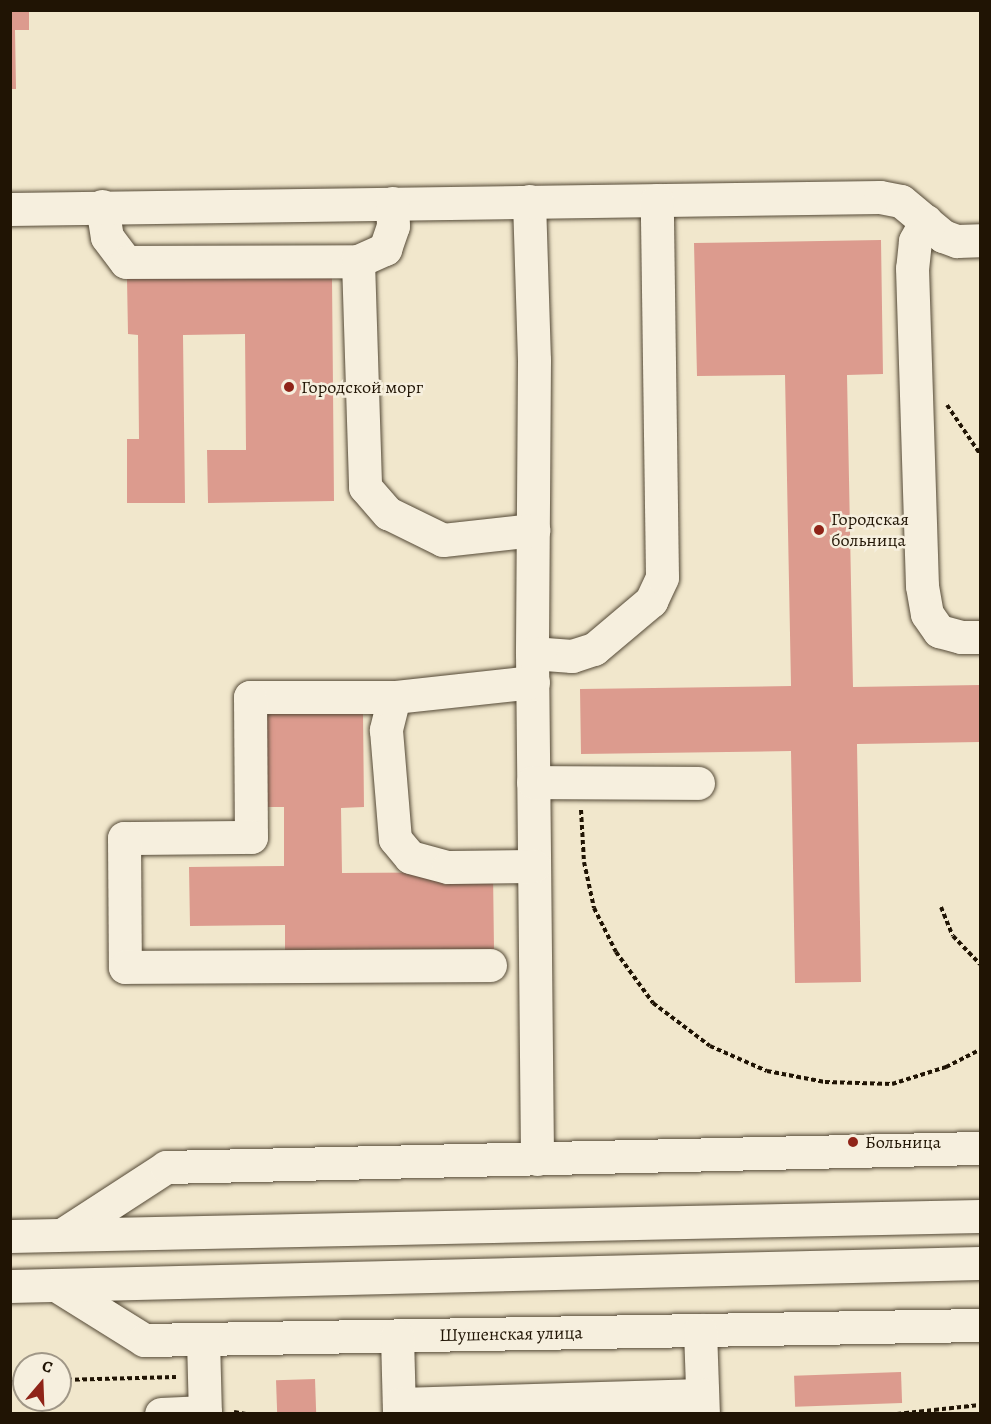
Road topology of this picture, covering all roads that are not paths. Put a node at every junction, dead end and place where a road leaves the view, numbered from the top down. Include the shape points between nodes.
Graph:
1 (657, 200) junction
2 (529, 201) junction
3 (392, 203) junction
4 (102, 206) junction
5 (10, 209) edge
6 (926, 221) junction
7 (981, 240) edge
8 (358, 261) junction
9 (533, 530) junction
10 (981, 637) edge
11 (533, 668) junction
12 (394, 697) junction
13 (533, 783) junction
14 (698, 783) dead end
15 (534, 866) junction
16 (490, 964) dead end
17 (981, 1148) edge
18 (537, 1159) junction
19 (981, 1216) edge
20 (63, 1234) junction
21 (10, 1236) edge
22 (981, 1263) edge
23 (56, 1285) junction
24 (10, 1286) edge
25 (981, 1325) edge
26 (700, 1330) junction
27 (397, 1336) junction
28 (203, 1339) junction
29 (702, 1404) edge
30 (399, 1409) edge
31 (161, 1413) edge
32 (205, 1413) edge

1 - 2 street
1 - 6 street via 880,197 902,201
1 - 11 street via 662,577 651,602 594,649
2 - 3 street
2 - 9 street via 534,360
3 - 4 street
3 - 8 street via 393,226 385,249
4 - 5 street
4 - 8 street via 107,237 126,262
6 - 7 street via 943,236 957,241
6 - 10 street via 915,241 912,268 922,586 927,614 939,631
8 - 9 street via 365,487 388,513 443,540
9 - 11 street
11 - 12 street
11 - 13 street
12 - 15 street via 386,730 387,778 395,838 410,857 448,867
12 - 16 street via 250,697 251,837 124,838 125,967
13 - 14 street
13 - 15 street
15 - 18 street
17 - 18 street
18 - 20 street via 166,1167
19 - 20 street
20 - 21 street
22 - 23 street
23 - 24 street
23 - 28 street, Шушенская улица via 144,1340
25 - 26 street, Шушенская улица
26 - 27 street, Шушенская улица
26 - 29 street
27 - 28 street, Шушенская улица
27 - 30 street
28 - 32 street
29 - 30 street
31 - 32 street

